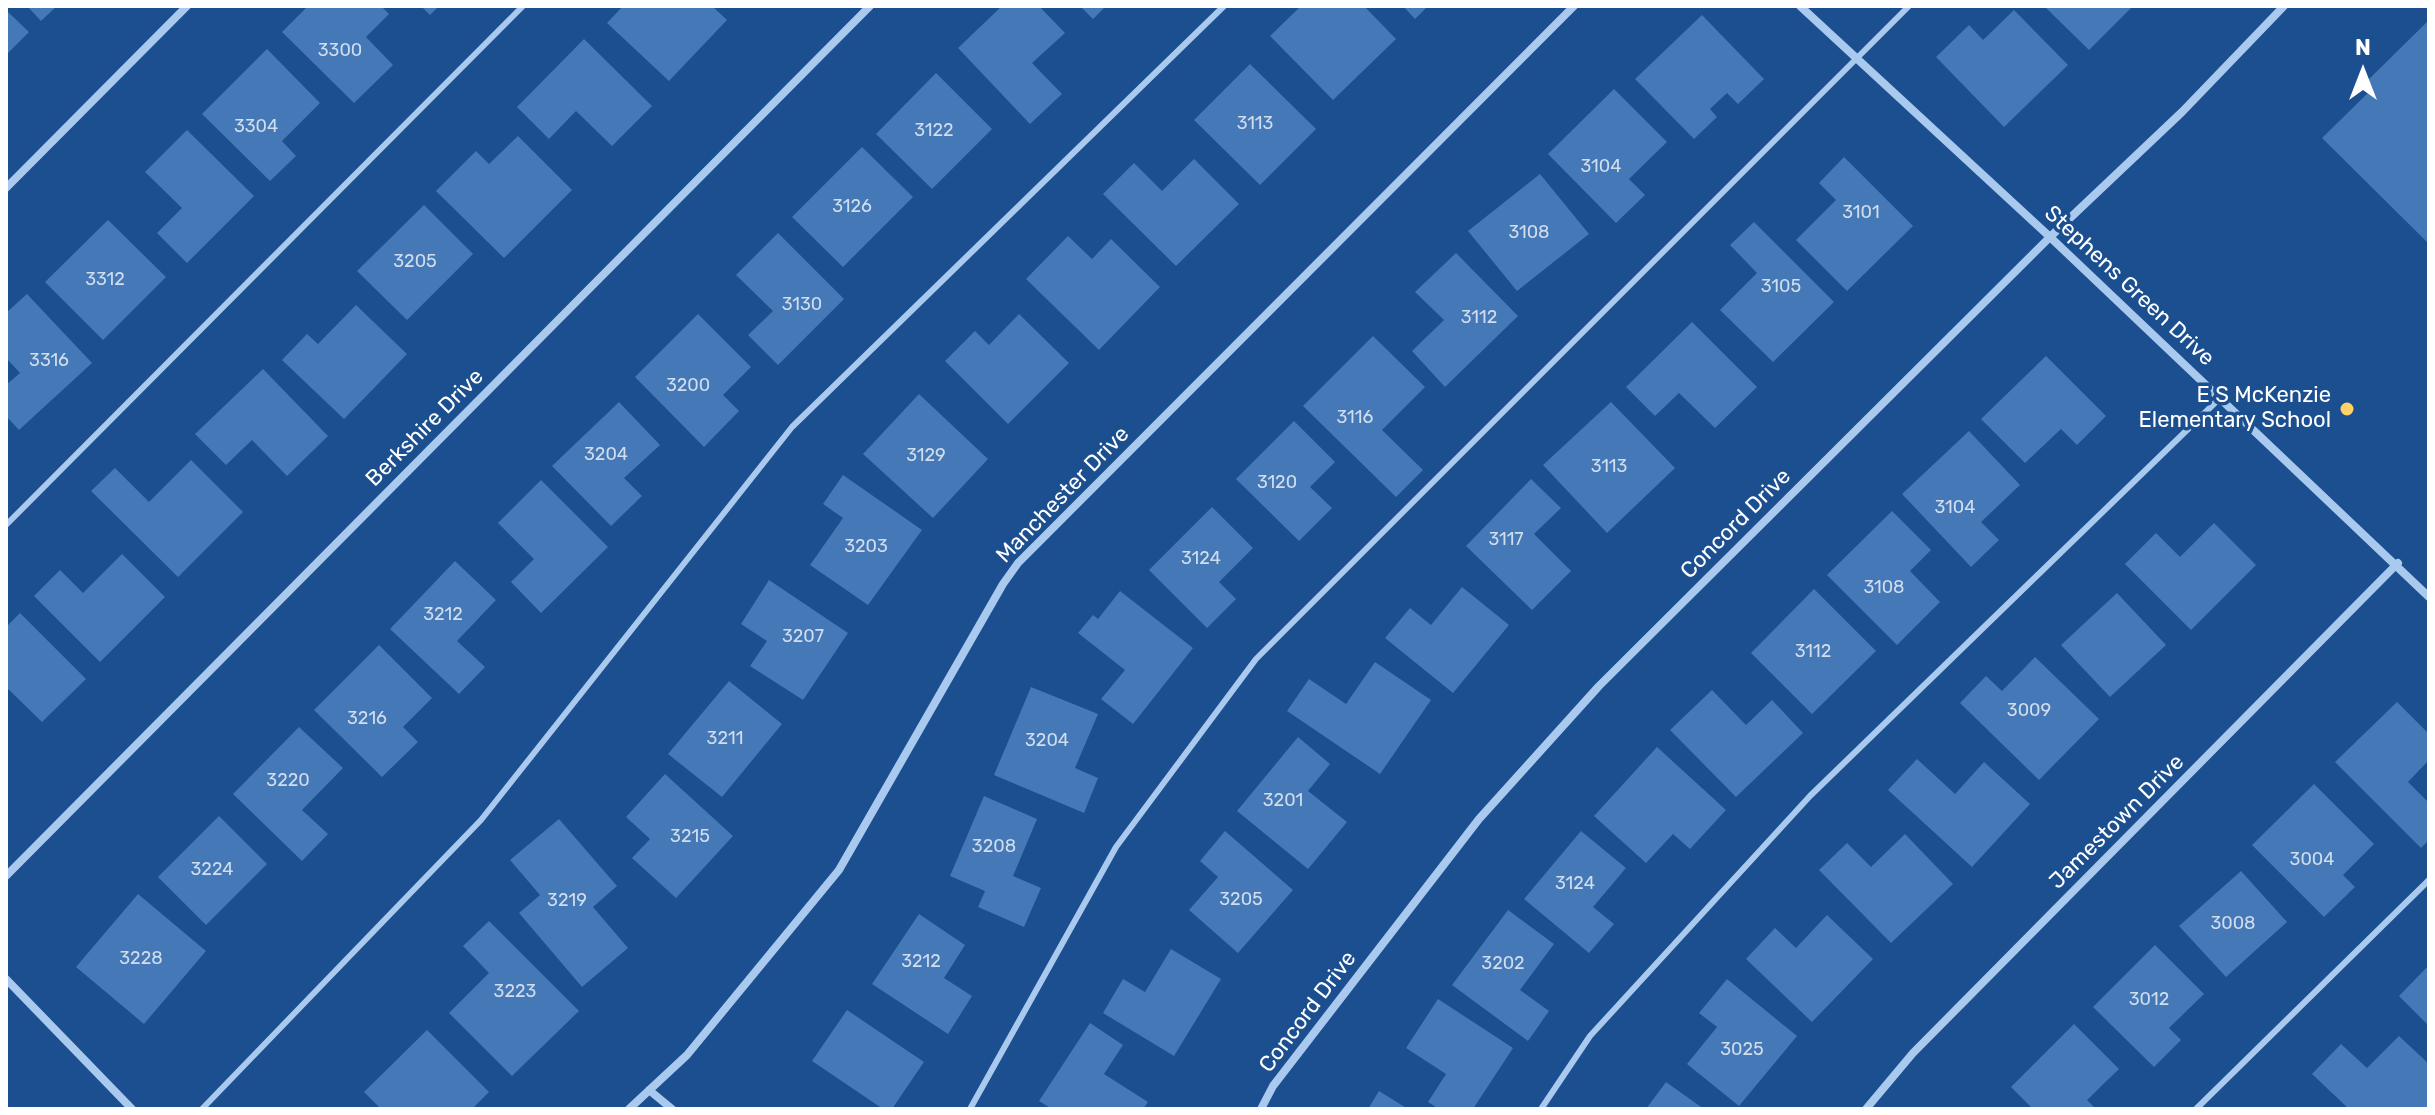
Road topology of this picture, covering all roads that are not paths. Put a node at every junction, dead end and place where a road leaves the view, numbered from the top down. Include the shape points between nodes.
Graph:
1 (187, 6) edge
2 (523, 6) edge
3 (870, 6) edge
4 (1224, 6) edge
5 (1574, 6) edge
6 (1800, 6) edge
7 (1909, 6) edge
8 (2284, 6) edge
9 (1857, 59) junction
10 (6, 188) edge
11 (2050, 237) junction
12 (2221, 397) junction
13 (6, 525) edge
14 (2398, 563) junction
15 (2429, 597) edge
16 (6, 876) edge
17 (2429, 880) edge
18 (6, 979) edge
19 (649, 1090) junction
20 (132, 1109) edge
21 (202, 1109) edge
22 (629, 1109) edge
23 (672, 1109) edge
24 (970, 1109) edge
25 (1261, 1109) edge
26 (1541, 1109) edge
27 (1866, 1109) edge
28 (2196, 1109) edge

1 - 10 street
2 - 13 lane
3 - 16 street, Berkshire Drive
4 - 21 lane via 792,427 481,820
5 - 19 street, Manchester Drive via 1018,563 839,870 687,1055
6 - 9 street, Stephens Green Drive
7 - 9 lane
8 - 11 street, Concord Drive
9 - 11 street, Stephens Green Drive
9 - 24 lane via 1256,659 1116,847
11 - 12 street, Stephens Green Drive
11 - 25 street, Concord Drive via 1549,741 1479,819 1273,1086
12 - 14 street, Stephens Green Drive
12 - 26 lane via 1810,796 1590,1036
14 - 15 street, Stephens Green Drive
14 - 27 street, Jamestown Drive via 1913,1053
17 - 28 lane
18 - 20 street
19 - 22 street, Manchester Drive
19 - 23 street

